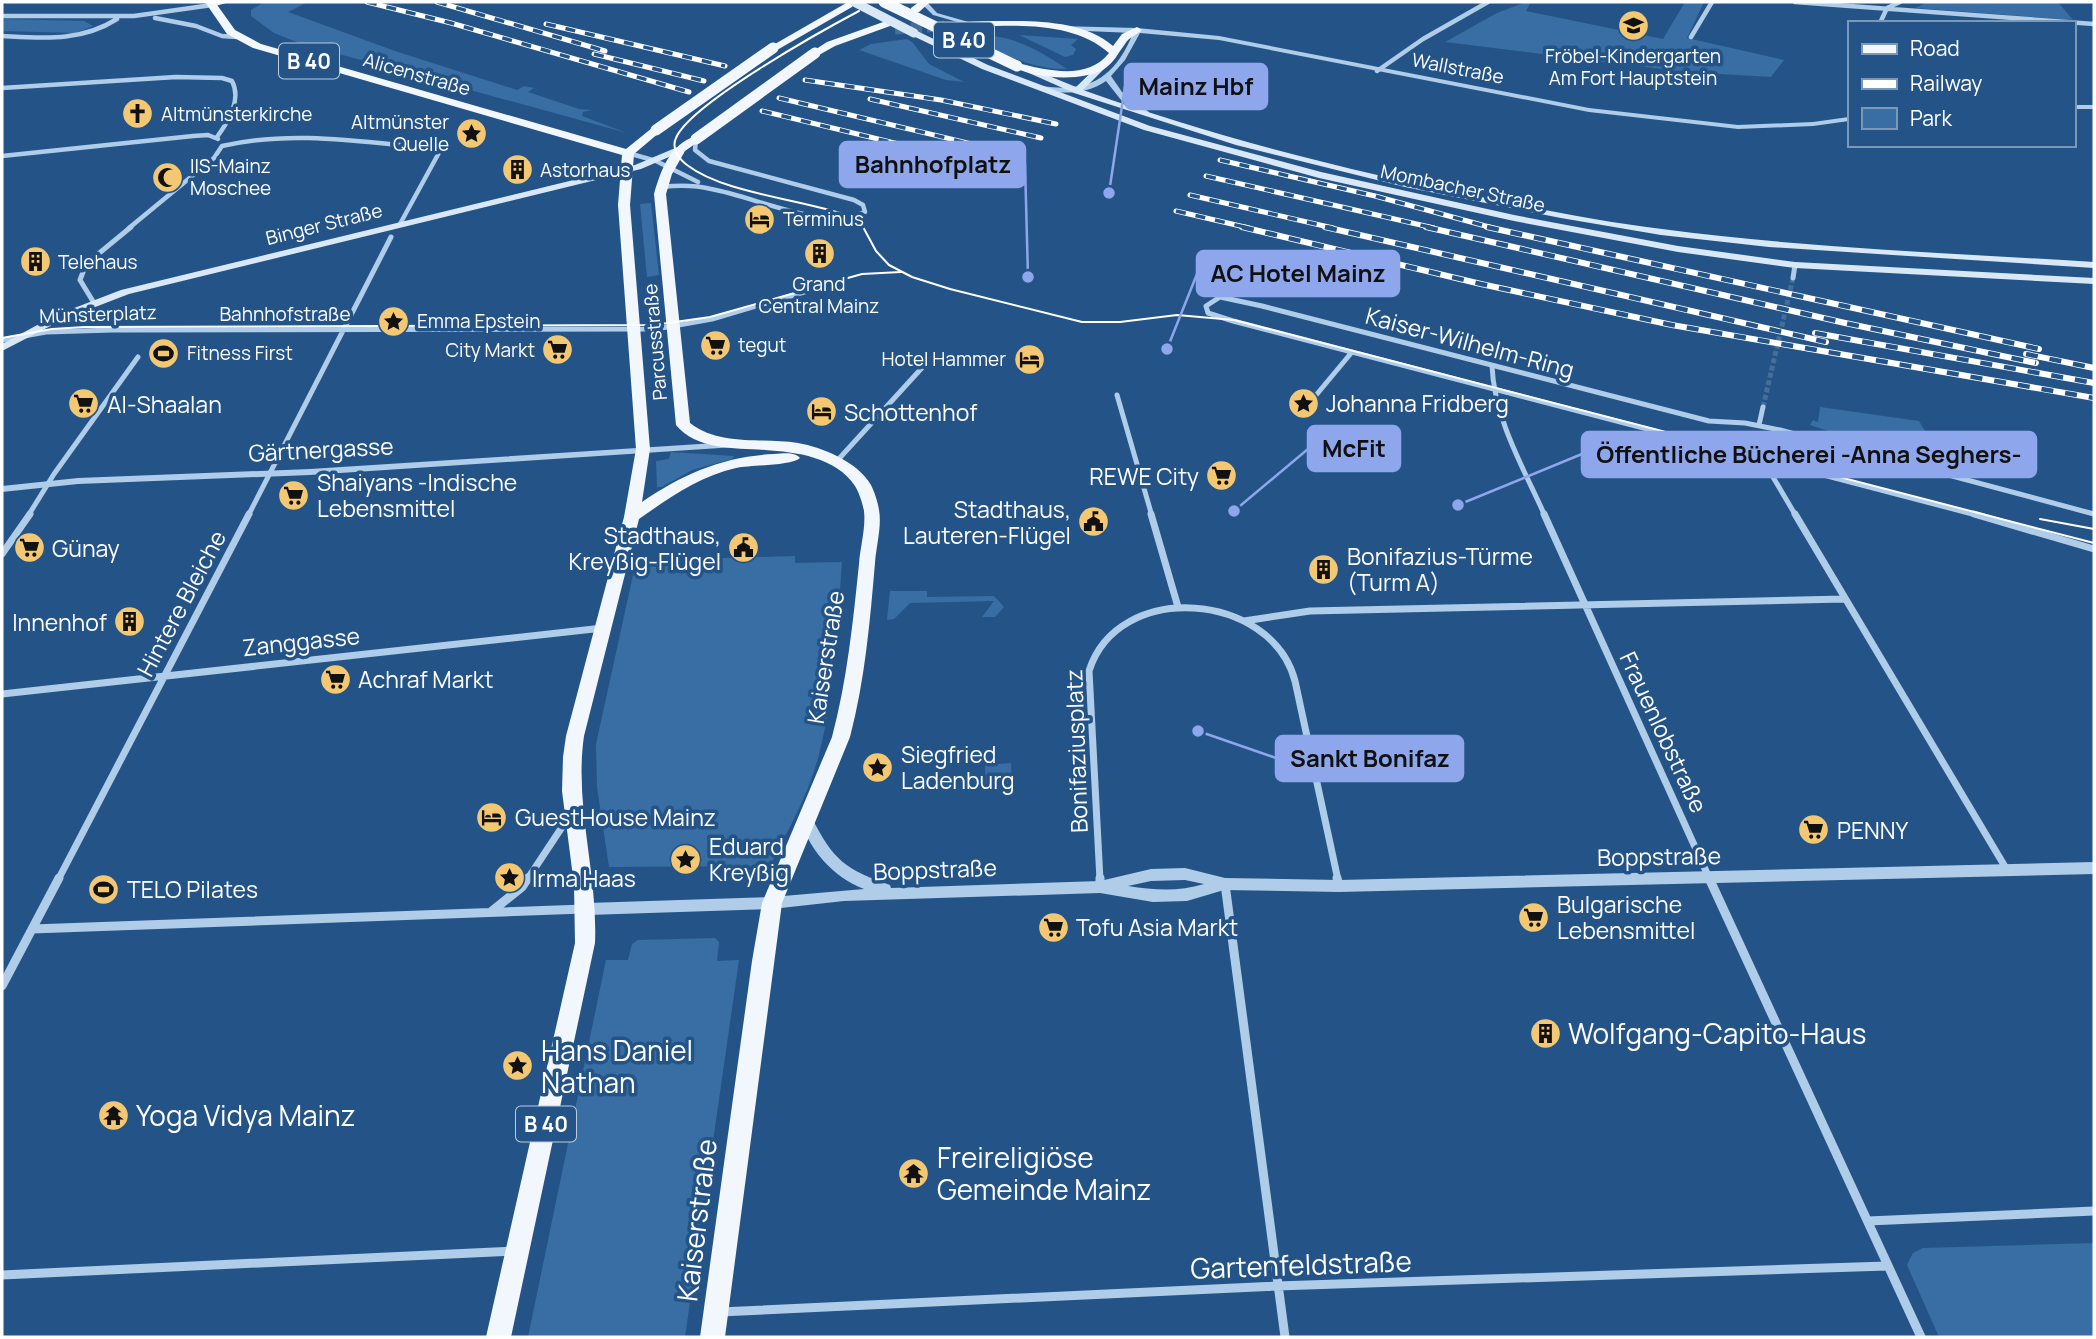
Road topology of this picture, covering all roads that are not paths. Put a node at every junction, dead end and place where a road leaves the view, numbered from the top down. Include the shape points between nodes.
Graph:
1 (226, 2) edge
2 (884, 2) edge
3 (1488, 2) edge
4 (1712, 2) edge
5 (1795, 2) edge
6 (1900, 2) edge
7 (211, 4) edge
8 (851, 4) edge
9 (921, 5) edge
10 (1887, 8) junction
11 (2, 16) edge
12 (144, 17) junction
13 (117, 19) junction
14 (1881, 21) edge
15 (2055, 21) edge
16 (2075, 23) edge
17 (2094, 24) edge
18 (975, 25) junction
19 (947, 26) tunnel mouth
20 (890, 27) tunnel mouth
21 (1062, 28) junction
22 (1137, 30) junction
23 (2, 36) edge
24 (237, 37) junction
25 (1691, 37) dead end
26 (1114, 52) junction
27 (1017, 66) junction
28 (1111, 66) junction
29 (1377, 71) junction
30 (1108, 76) junction
31 (1035, 87) junction
32 (2, 88) edge
33 (1077, 91) junction
34 (2075, 107) edge
35 (2094, 107) edge
36 (1093, 109) junction
37 (1146, 114) junction
38 (1848, 119) edge
39 (217, 138) junction
40 (696, 139) junction
41 (222, 146) junction
42 (680, 149) junction
43 (628, 153) junction
44 (3, 157) edge
45 (656, 161) junction
46 (670, 168) junction
47 (1319, 170) junction
48 (625, 175) junction
49 (704, 186) junction
50 (662, 187) junction
51 (400, 224) junction
52 (391, 237) dead end
53 (2094, 263) edge
54 (1795, 265) junction
55 (1793, 278) tunnel mouth
56 (2094, 281) edge
57 (811, 290) dead end
58 (94, 303) junction
59 (674, 327) junction
60 (174, 329) joint
61 (343, 330) junction
62 (633, 330) junction
63 (21, 336) junction
64 (2, 340) edge
65 (2, 348) edge
66 (1352, 352) junction
67 (138, 357) dead end
68 (930, 359) dead end
69 (1492, 366) junction
70 (1494, 390) junction
71 (1117, 395) dead end
72 (1307, 406) dead end
73 (1763, 407) tunnel mouth
74 (1759, 425) junction
75 (748, 444) junction
76 (643, 449) junction
77 (836, 462) junction
78 (1771, 463) junction
79 (271, 473) junction
80 (48, 483) junction
81 (2, 489) edge
82 (2094, 514) edge
83 (632, 517) junction
84 (2094, 549) edge
85 (2, 554) edge
86 (1844, 599) junction
87 (1584, 606) junction
88 (1178, 607) junction
89 (1243, 621) junction
90 (604, 628) junction
91 (165, 675) junction
92 (2, 694) edge
93 (573, 809) junction
94 (807, 822) junction
95 (2094, 868) edge
96 (2007, 871) junction
97 (1711, 878) junction
98 (1225, 884) junction
99 (1339, 886) junction
100 (1100, 887) junction
101 (913, 893) junction
102 (772, 903) junction
103 (588, 909) junction
104 (492, 911) junction
105 (32, 929) junction
106 (2, 986) edge
107 (2094, 1211) edge
108 (1868, 1221) junction
109 (518, 1250) junction
110 (1887, 1266) junction
111 (2, 1275) edge
112 (1277, 1286) junction
113 (716, 1312) junction
114 (499, 1337) edge
115 (713, 1337) edge
116 (1285, 1337) edge
117 (1921, 1337) edge

1 - 7 main road
2 - 27 main road, Mombacher Straße / B 40, bridge
3 - 29 street
4 - 25 street
5 - 10 street
6 - 10 street
7 - 12 street
7 - 24 main road
8 - 31 main road, Mombacher Straße, bridge
8 - 43 main road, bridge via 783,41
9 - 18 street, Wallstraße via 935,14
10 - 14 street
10 - 15 street
11 - 13 street
12 - 13 street
12 - 24 street
13 - 23 street via 79,36
16 - 17 street
18 - 19 main road, Wallstraße / B 40
18 - 21 main road, Wallstraße / B 40
20 - 40 main road, bridge via 815,52
21 - 22 street, Wallstraße
21 - 26 main road, Wallstraße / B 40 via 1093,37
22 - 26 main road via 1120,39
22 - 28 street
22 - 29 street, Wallstraße via 1226,39
24 - 43 main road, Alicenstraße / B 40
26 - 28 main road
27 - 28 main road, Mombacher Straße / B 40 via 1066,74
27 - 33 main road, Mombacher Straße
28 - 30 street
28 - 33 main road
29 - 38 street, Wallstraße via 1564,106 1738,127
30 - 33 street via 1098,85
30 - 37 street via 1116,93
31 - 33 street
31 - 36 main road, Mombacher Straße
32 - 39 street via 222,78 232,81 236,90 229,122
33 - 36 main road via 1082,103
33 - 37 main road, Mombacher Straße
34 - 35 street
36 - 47 main road, Mombacher Straße via 1198,144
37 - 47 main road, Mombacher Straße
39 - 41 street
39 - 44 street via 193,136
40 - 42 main road
40 - 49 street via 695,150 704,159 854,200 866,209 860,219 828,219
41 - 51 street via 285,136 440,149
41 - 58 street via 214,158 86,264 80,280
42 - 45 main road, Binger Straße
42 - 46 main road
43 - 45 street
43 - 48 main road, B 40
45 - 46 street
45 - 48 main road, Binger Straße
46 - 49 street
46 - 50 main road
47 - 53 main road, Mombacher Straße via 1659,232
47 - 54 main road, Mombacher Straße via 1584,232
48 - 51 main road, Binger Straße via 564,184
48 - 62 main road, Parcusstraße / B 40
49 - 50 street via 681,183
50 - 59 main road, Parcusstraße
51 - 58 main road, Binger Straße
52 - 61 street, Hintere Bleiche
54 - 55 street
54 - 56 main road, Mombacher Straße
57 - 59 street, Bahnhofstraße
58 - 63 main road, Münsterplatz
59 - 62 street, Bahnhofstraße
59 - 75 main road, Parcusstraße via 683,425 708,439
60 - 61 street, Bahnhofstraße
60 - 63 street, Münsterplatz
61 - 62 street, Bahnhofstraße
61 - 79 street, Hintere Bleiche
62 - 76 main road, Parcusstraße / B 40
63 - 64 street
63 - 65 main road
66 - 69 street, Kaiser-Wilhelm-Ring via 1225,319 1208,313 1206,306 1220,298 1234,299
66 - 70 street, Kaiser-Wilhelm-Ring
66 - 72 street
67 - 80 street
68 - 77 street
69 - 70 street, Frauenlobstraße
69 - 74 street, Kaiser-Wilhelm-Ring via 1709,421
70 - 78 street, Kaiser-Wilhelm-Ring
70 - 87 street, Frauenlobstraße
71 - 88 street
73 - 74 street
74 - 82 street, Kaiser-Wilhelm-Ring
75 - 76 street, Gärtnergasse
75 - 77 main road, Kaiserstraße via 810,450
76 - 79 street, Gärtnergasse
76 - 83 main road, B 40
77 - 83 main road via 773,458 727,466 683,481
77 - 94 main road, Kaiserstraße via 863,485 872,511 848,711
78 - 84 street, Kaiser-Wilhelm-Ring
78 - 86 street via 1770,472
79 - 80 street, Gärtnergasse
79 - 91 street, Hintere Bleiche
80 - 81 street, Gärtnergasse
80 - 85 street
83 - 90 main road, B 40
86 - 87 street
86 - 96 street
87 - 89 street via 1310,611
87 - 97 street, Frauenlobstraße
88 - 89 street, Bonifaziusplatz
88 - 100 street, Bonifaziusplatz via 1117,627 1092,657
89 - 99 street, Bonifaziusplatz via 1264,634 1290,664
90 - 91 street, Zanggasse
90 - 93 main road, B 40 via 575,736 570,768
91 - 92 street, Zanggasse
91 - 105 street, Hintere Bleiche
93 - 103 main road, B 40
93 - 104 street via 530,877
94 - 101 street via 813,841 854,880
94 - 102 main road, Kaiserstraße
95 - 96 street, Boppstraße
96 - 97 street, Boppstraße
97 - 99 street, Boppstraße
97 - 108 street, Frauenlobstraße
98 - 99 street, Boppstraße
98 - 100 street, Boppstraße via 1187,895
98 - 100 street, Boppstraße via 1168,874
98 - 112 street
100 - 101 street, Boppstraße
101 - 102 street, Boppstraße via 818,896
102 - 103 street
102 - 113 main road, Kaiserstraße
103 - 104 street
103 - 109 main road, B 40 via 584,952
104 - 105 street
105 - 106 street, Hintere Bleiche
107 - 108 street
108 - 110 street, Frauenlobstraße
109 - 111 street
109 - 114 main road, B 40
110 - 112 street, Gartenfeldstraße
110 - 117 street, Frauenlobstraße
112 - 113 street, Gartenfeldstraße
112 - 116 street
113 - 115 main road, Kaiserstraße

